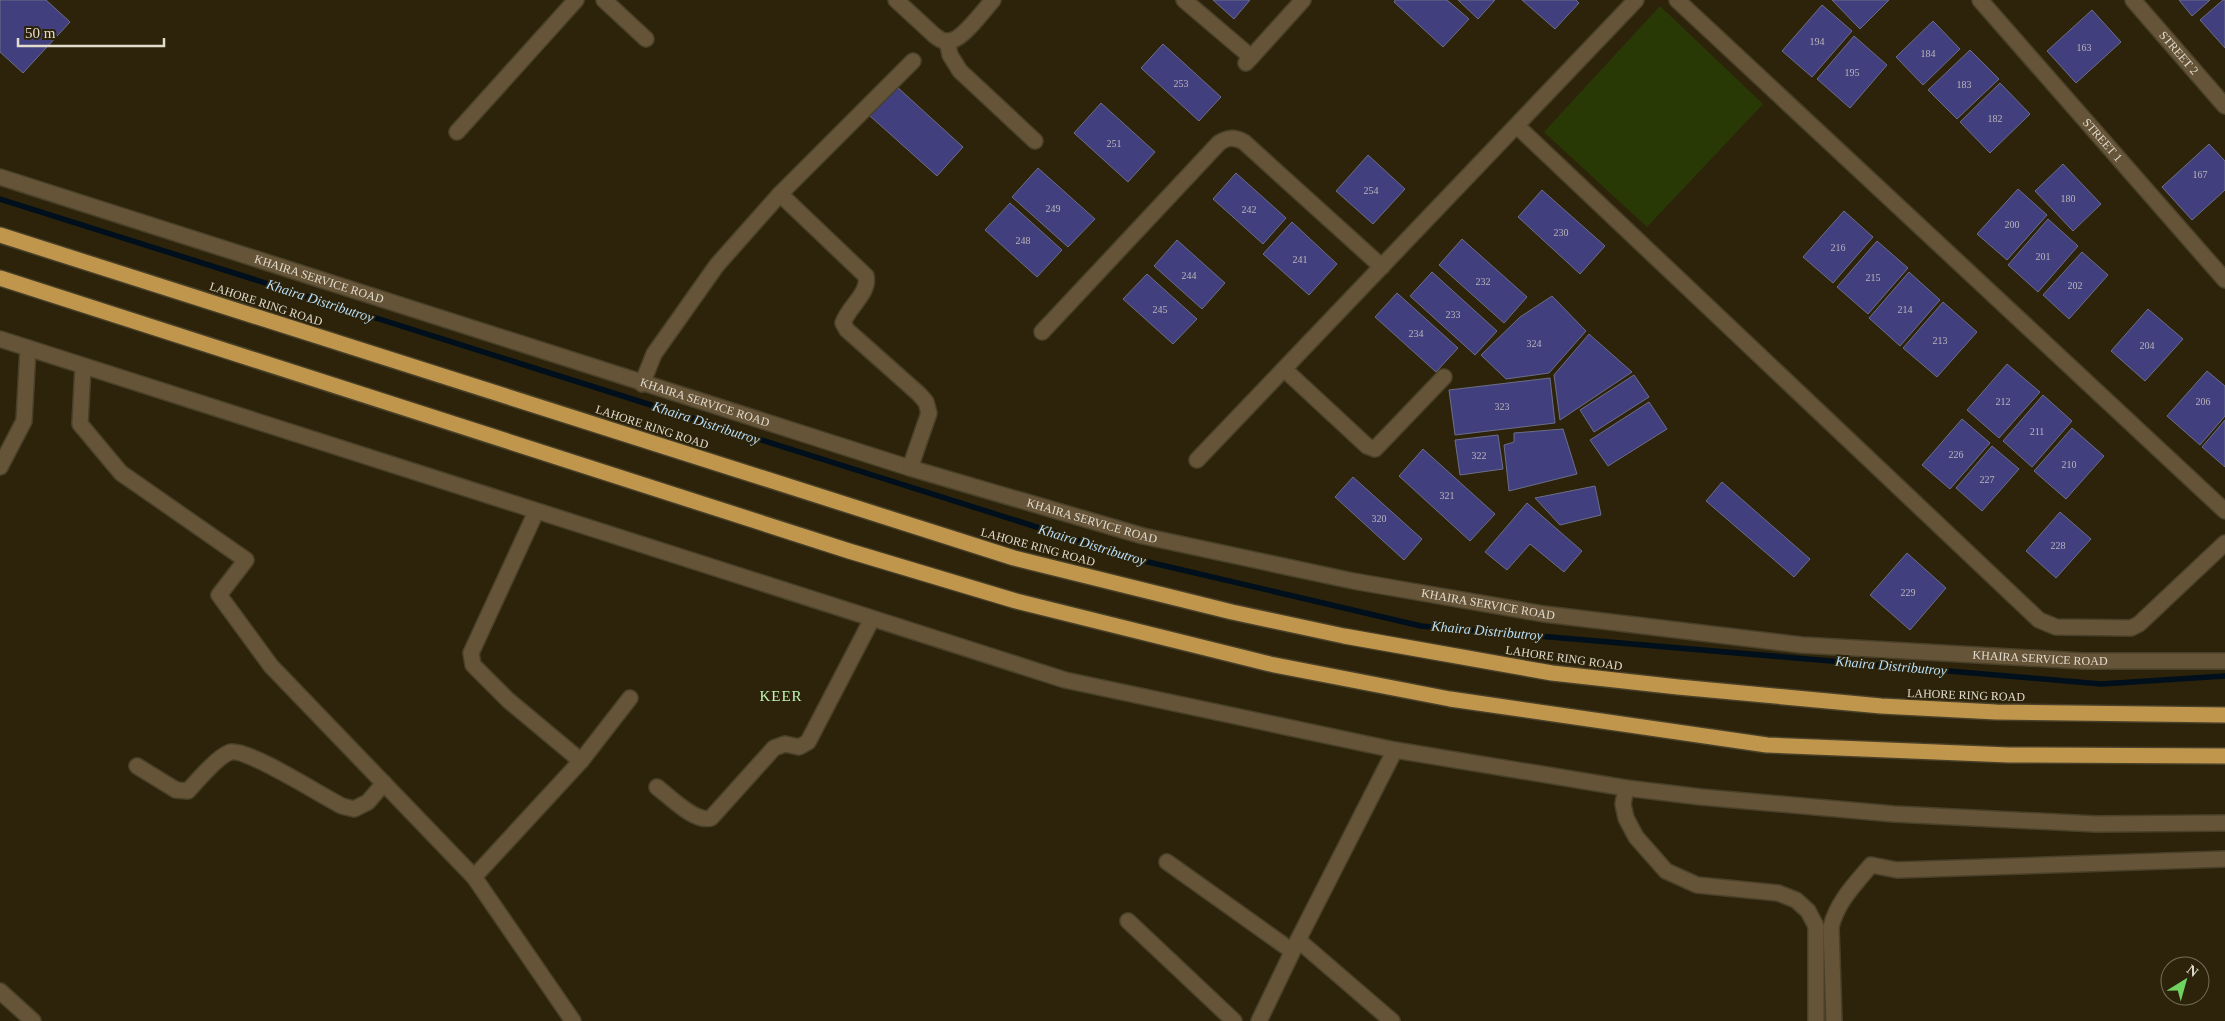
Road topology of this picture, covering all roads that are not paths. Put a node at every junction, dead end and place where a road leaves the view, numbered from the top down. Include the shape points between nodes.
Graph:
1 (576, 0) edge
2 (604, 0) edge
3 (896, 0) edge
4 (993, 0) edge
5 (1184, 0) edge
6 (1303, 0) edge
7 (1636, 0) edge
8 (1677, 0) edge
9 (1980, 0) edge
10 (2133, 0) edge
11 (646, 39) dead end
12 (947, 41) junction
13 (913, 61) dead end
14 (2225, 106) edge
15 (1516, 126) junction
16 (457, 132) dead end
17 (1035, 141) dead end
18 (0, 177) edge
19 (780, 194) junction
20 (0, 234) edge
21 (1382, 267) junction
22 (0, 278) edge
23 (2225, 280) edge
24 (1042, 332) dead end
25 (0, 339) edge
26 (28, 348) junction
27 (83, 366) junction
28 (1284, 369) junction
29 (1444, 377) dead end
30 (642, 384) junction
31 (1197, 460) dead end
32 (0, 467) edge
33 (910, 468) junction
34 (2225, 511) edge
35 (536, 512) junction
36 (2225, 543) edge
37 (872, 619) junction
38 (2225, 661) edge
39 (630, 698) dead end
40 (2225, 715) edge
41 (1395, 750) junction
42 (2225, 756) edge
43 (581, 761) junction
44 (137, 766) dead end
45 (384, 783) junction
46 (657, 787) dead end
47 (1626, 788) junction
48 (2225, 823) edge
49 (2225, 859) edge
50 (1167, 862) dead end
51 (474, 877) junction
52 (1128, 922) dead end
53 (1295, 945) junction
54 (0, 991) edge
55 (33, 1021) edge
56 (573, 1021) edge
57 (1234, 1021) edge
58 (1259, 1021) edge
59 (1392, 1021) edge
60 (1816, 1021) edge
61 (1834, 1021) edge

1 - 16 street
2 - 11 street
3 - 12 street via 940,40
4 - 12 street via 958,37
5 - 6 street via 1248,60
7 - 15 street
8 - 34 street
9 - 23 street, STREET 1
10 - 14 street, STREET 2
12 - 17 street via 950,55 960,71
13 - 19 street
15 - 21 street
15 - 36 street via 2039,620 2056,627 2131,628
18 - 30 street, KHAIRA SERVICE ROAD
19 - 30 street via 718,265 654,354
19 - 33 street via 866,276 865,290 843,322 847,330 926,402 929,413
20 - 40 highway, LAHORE RING ROAD via 1014,558 1232,612 1344,636 1552,673 1687,688 1910,708
21 - 24 street via 1244,142 1226,138
21 - 28 street
22 - 42 highway via 849,551 1016,601 1270,664 1450,699 1767,745 2009,755
25 - 26 street
26 - 27 street
26 - 32 street via 24,421
27 - 35 street
27 - 45 street via 80,424 121,473 246,560 219,595 271,666
28 - 29 street via 1367,446 1375,449
28 - 31 street
30 - 33 street, KHAIRA SERVICE ROAD
33 - 38 street, KHAIRA SERVICE ROAD via 1143,536 1353,581 1544,614 1802,645 2084,662
35 - 37 street
35 - 43 street via 471,653 473,665 508,700
37 - 41 street via 1065,680
37 - 46 street via 808,742 799,748 785,744 774,748 711,818 696,817
39 - 43 street
41 - 47 street
41 - 53 street
43 - 51 street
44 - 45 street via 176,790 188,791 231,752 249,755 342,806 354,809 368,802
45 - 51 street
47 - 48 street via 1754,803 1894,814 2096,824
47 - 60 street via 1623,804 1626,818 1636,837 1666,871 1697,886 1778,893 1796,900 1808,911 1816,926
49 - 61 street via 1897,870 1871,865 1845,897 1831,927
50 - 53 street
51 - 56 street
52 - 57 street
53 - 58 street
53 - 59 street
54 - 55 street

